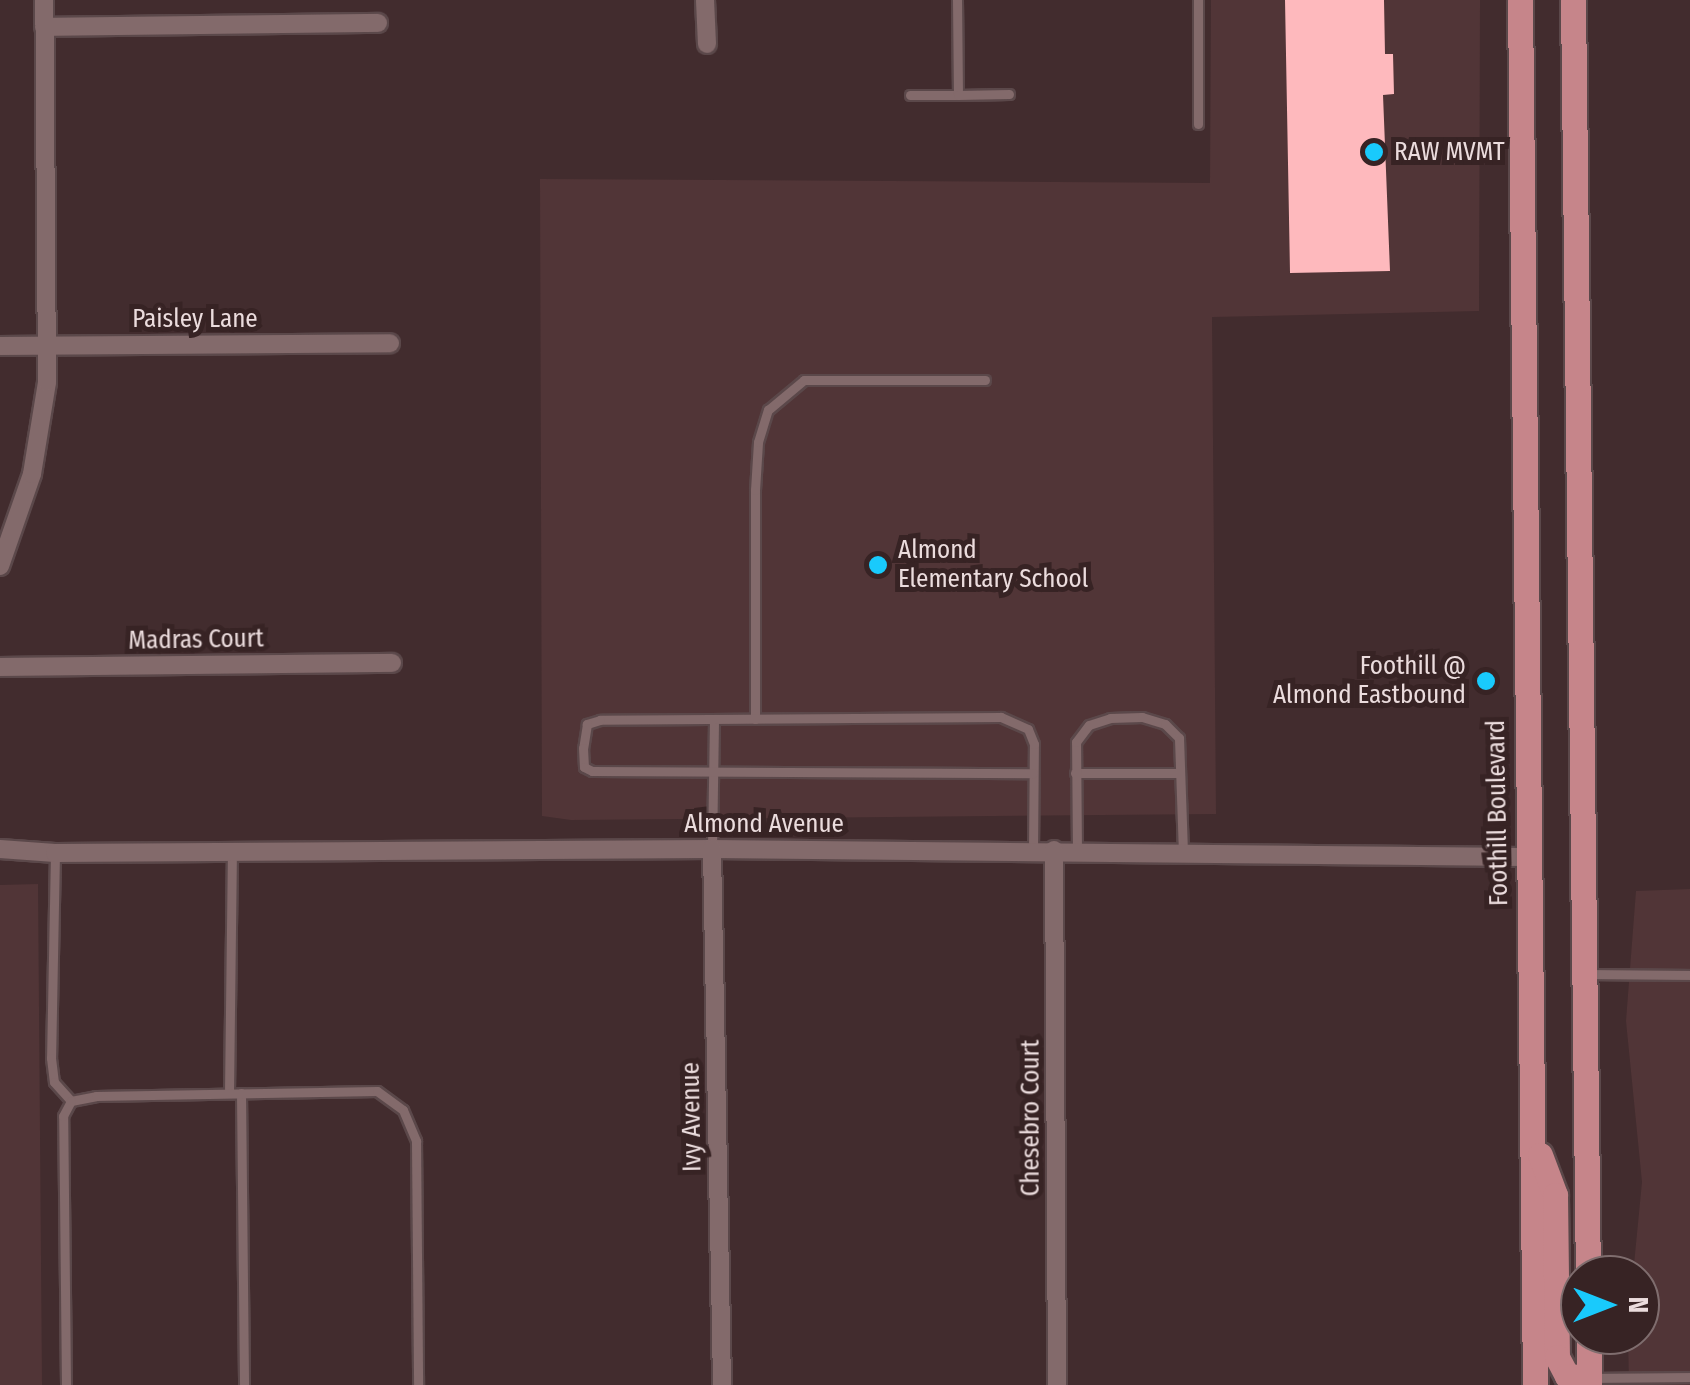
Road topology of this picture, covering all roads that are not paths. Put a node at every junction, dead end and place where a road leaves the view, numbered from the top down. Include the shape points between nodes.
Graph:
1 (44, 0) edge
2 (705, 0) edge
3 (957, 0) edge
4 (1198, 0) edge
5 (1520, 0) edge
6 (1572, 0) edge
7 (378, 24) dead end
8 (44, 28) junction
9 (707, 44) dead end
10 (1009, 94) dead end
11 (958, 95) junction
12 (910, 96) dead end
13 (1198, 124) dead end
14 (390, 343) dead end
15 (0, 346) edge
16 (48, 346) junction
17 (985, 380) dead end
18 (0, 566) edge
19 (392, 663) dead end
20 (0, 667) edge
21 (714, 718) junction
22 (755, 718) junction
23 (713, 772) junction
24 (1034, 773) junction
25 (1075, 773) junction
26 (1180, 773) junction
27 (0, 848) edge
28 (712, 849) junction
29 (1054, 850) junction
30 (1076, 850) junction
31 (232, 851) junction
32 (1033, 851) junction
33 (1183, 852) junction
34 (55, 853) junction
35 (1528, 857) junction
36 (1584, 974) junction
37 (1690, 975) edge
38 (228, 1093) junction
39 (241, 1093) junction
40 (71, 1101) junction
41 (1533, 1136) junction
42 (1588, 1255) edge
43 (1589, 1355) edge
44 (1690, 1377) edge
45 (1589, 1381) edge
46 (66, 1385) edge
47 (244, 1385) edge
48 (418, 1385) edge
49 (722, 1385) edge
50 (1058, 1385) edge
51 (1535, 1385) edge

1 - 8 street
2 - 9 street
3 - 11 lane
4 - 13 lane
5 - 35 main road, Foothill Boulevard
6 - 36 main road
7 - 8 street
8 - 16 street
10 - 11 lane
11 - 12 lane
14 - 16 street, Paisley Lane
15 - 16 street, Paisley Lane
16 - 18 street via 32,474
17 - 22 lane via 804,380 768,410 755,490
19 - 20 street, Madras Court
21 - 22 lane
21 - 23 lane
21 - 23 lane via 600,720 588,724 583,748 584,768 592,772
22 - 24 lane via 1001,717 1028,729
23 - 24 lane
23 - 28 lane
24 - 32 lane
25 - 26 lane
25 - 26 lane via 1076,742 1089,725 1142,717 1165,724 1179,738
25 - 30 lane
26 - 33 lane
27 - 34 street, Almond Avenue
28 - 31 street, Almond Avenue
28 - 32 street, Almond Avenue
28 - 49 street, Ivy Avenue
29 - 30 street, Almond Avenue
29 - 32 street, Almond Avenue
29 - 50 street, Chesebro Court
30 - 33 street, Almond Avenue
31 - 34 street, Almond Avenue
31 - 38 lane
33 - 35 street, Almond Avenue
34 - 40 lane via 51,1058 54,1082
35 - 41 main road, Foothill Boulevard
36 - 37 lane
36 - 42 main road
38 - 39 lane
38 - 40 lane
39 - 47 lane
39 - 48 lane via 377,1091 403,1110 416,1141
40 - 46 lane via 63,1116
41 - 45 main road via 1554,1195 1557,1357 1567,1376
41 - 51 main road, Foothill Boulevard
43 - 45 main road
44 - 45 lane

